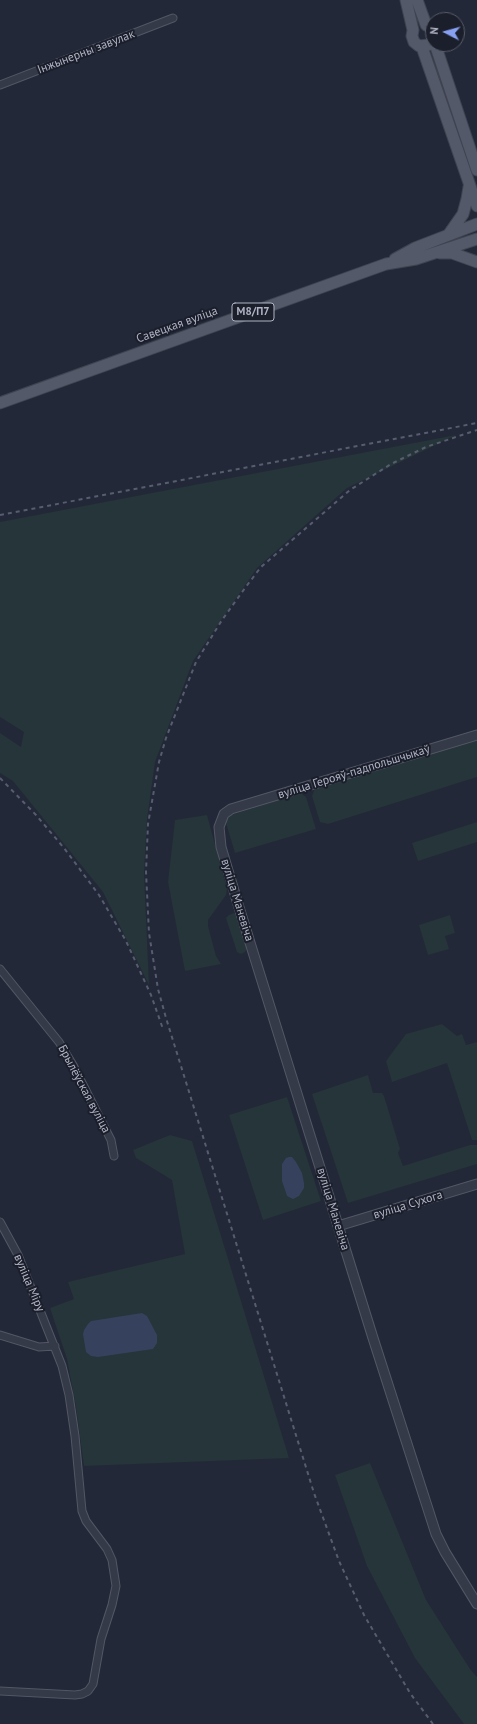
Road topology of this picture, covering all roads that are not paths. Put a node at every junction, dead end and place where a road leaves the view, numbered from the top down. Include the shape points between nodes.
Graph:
1 (406, 0) edge
2 (417, 0) edge
3 (425, 17) edge
4 (173, 18) dead end
5 (425, 27) edge
6 (413, 30) junction
7 (425, 46) edge
8 (422, 47) junction
9 (438, 52) edge
10 (0, 85) edge
11 (477, 170) edge
12 (469, 184) junction
13 (477, 206) edge
14 (477, 224) edge
15 (449, 235) junction
16 (477, 238) edge
17 (429, 254) junction
18 (477, 262) edge
19 (386, 264) junction
20 (0, 402) edge
21 (477, 735) edge
22 (231, 809) joint
23 (0, 969) edge
24 (114, 1156) dead end
25 (477, 1184) edge
26 (0, 1222) edge
27 (338, 1226) junction
28 (0, 1335) edge
29 (55, 1346) junction
30 (477, 1604) edge
31 (0, 1691) edge

1 - 6 main road
2 - 3 main road
4 - 10 street, Інжынерны завулак
5 - 6 main road via 419,25
6 - 8 main road via 414,42
7 - 8 main road
8 - 12 main road
9 - 11 main road
12 - 13 main road
12 - 15 main road via 463,214
14 - 15 main road, Савецкая вуліца / М8/П7
15 - 19 main road, Савецкая вуліца / М8/П7 via 414,248
16 - 17 main road, Савецкая вуліца / М8/П7
17 - 18 main road via 452,253
17 - 19 main road, Савецкая вуліца / М8/П7
19 - 20 main road, Савецкая вуліца / М8/П7
21 - 22 street, вуліца Герояў-падпольшчыкаў
22 - 27 street, вуліца Маневіча via 224,814 219,827 221,847
23 - 24 street, Брылёўская вуліца via 59,1042 111,1140
25 - 27 street, вуліца Сухога
26 - 29 street, вуліца Міру via 18,1255
27 - 30 street, вуліца Маневіча via 436,1534
28 - 29 street via 39,1347
29 - 31 street, вуліца Міру via 69,1394 82,1511 112,1560 115,1574 114,1595 101,1639 93,1684 88,1691 75,1694

